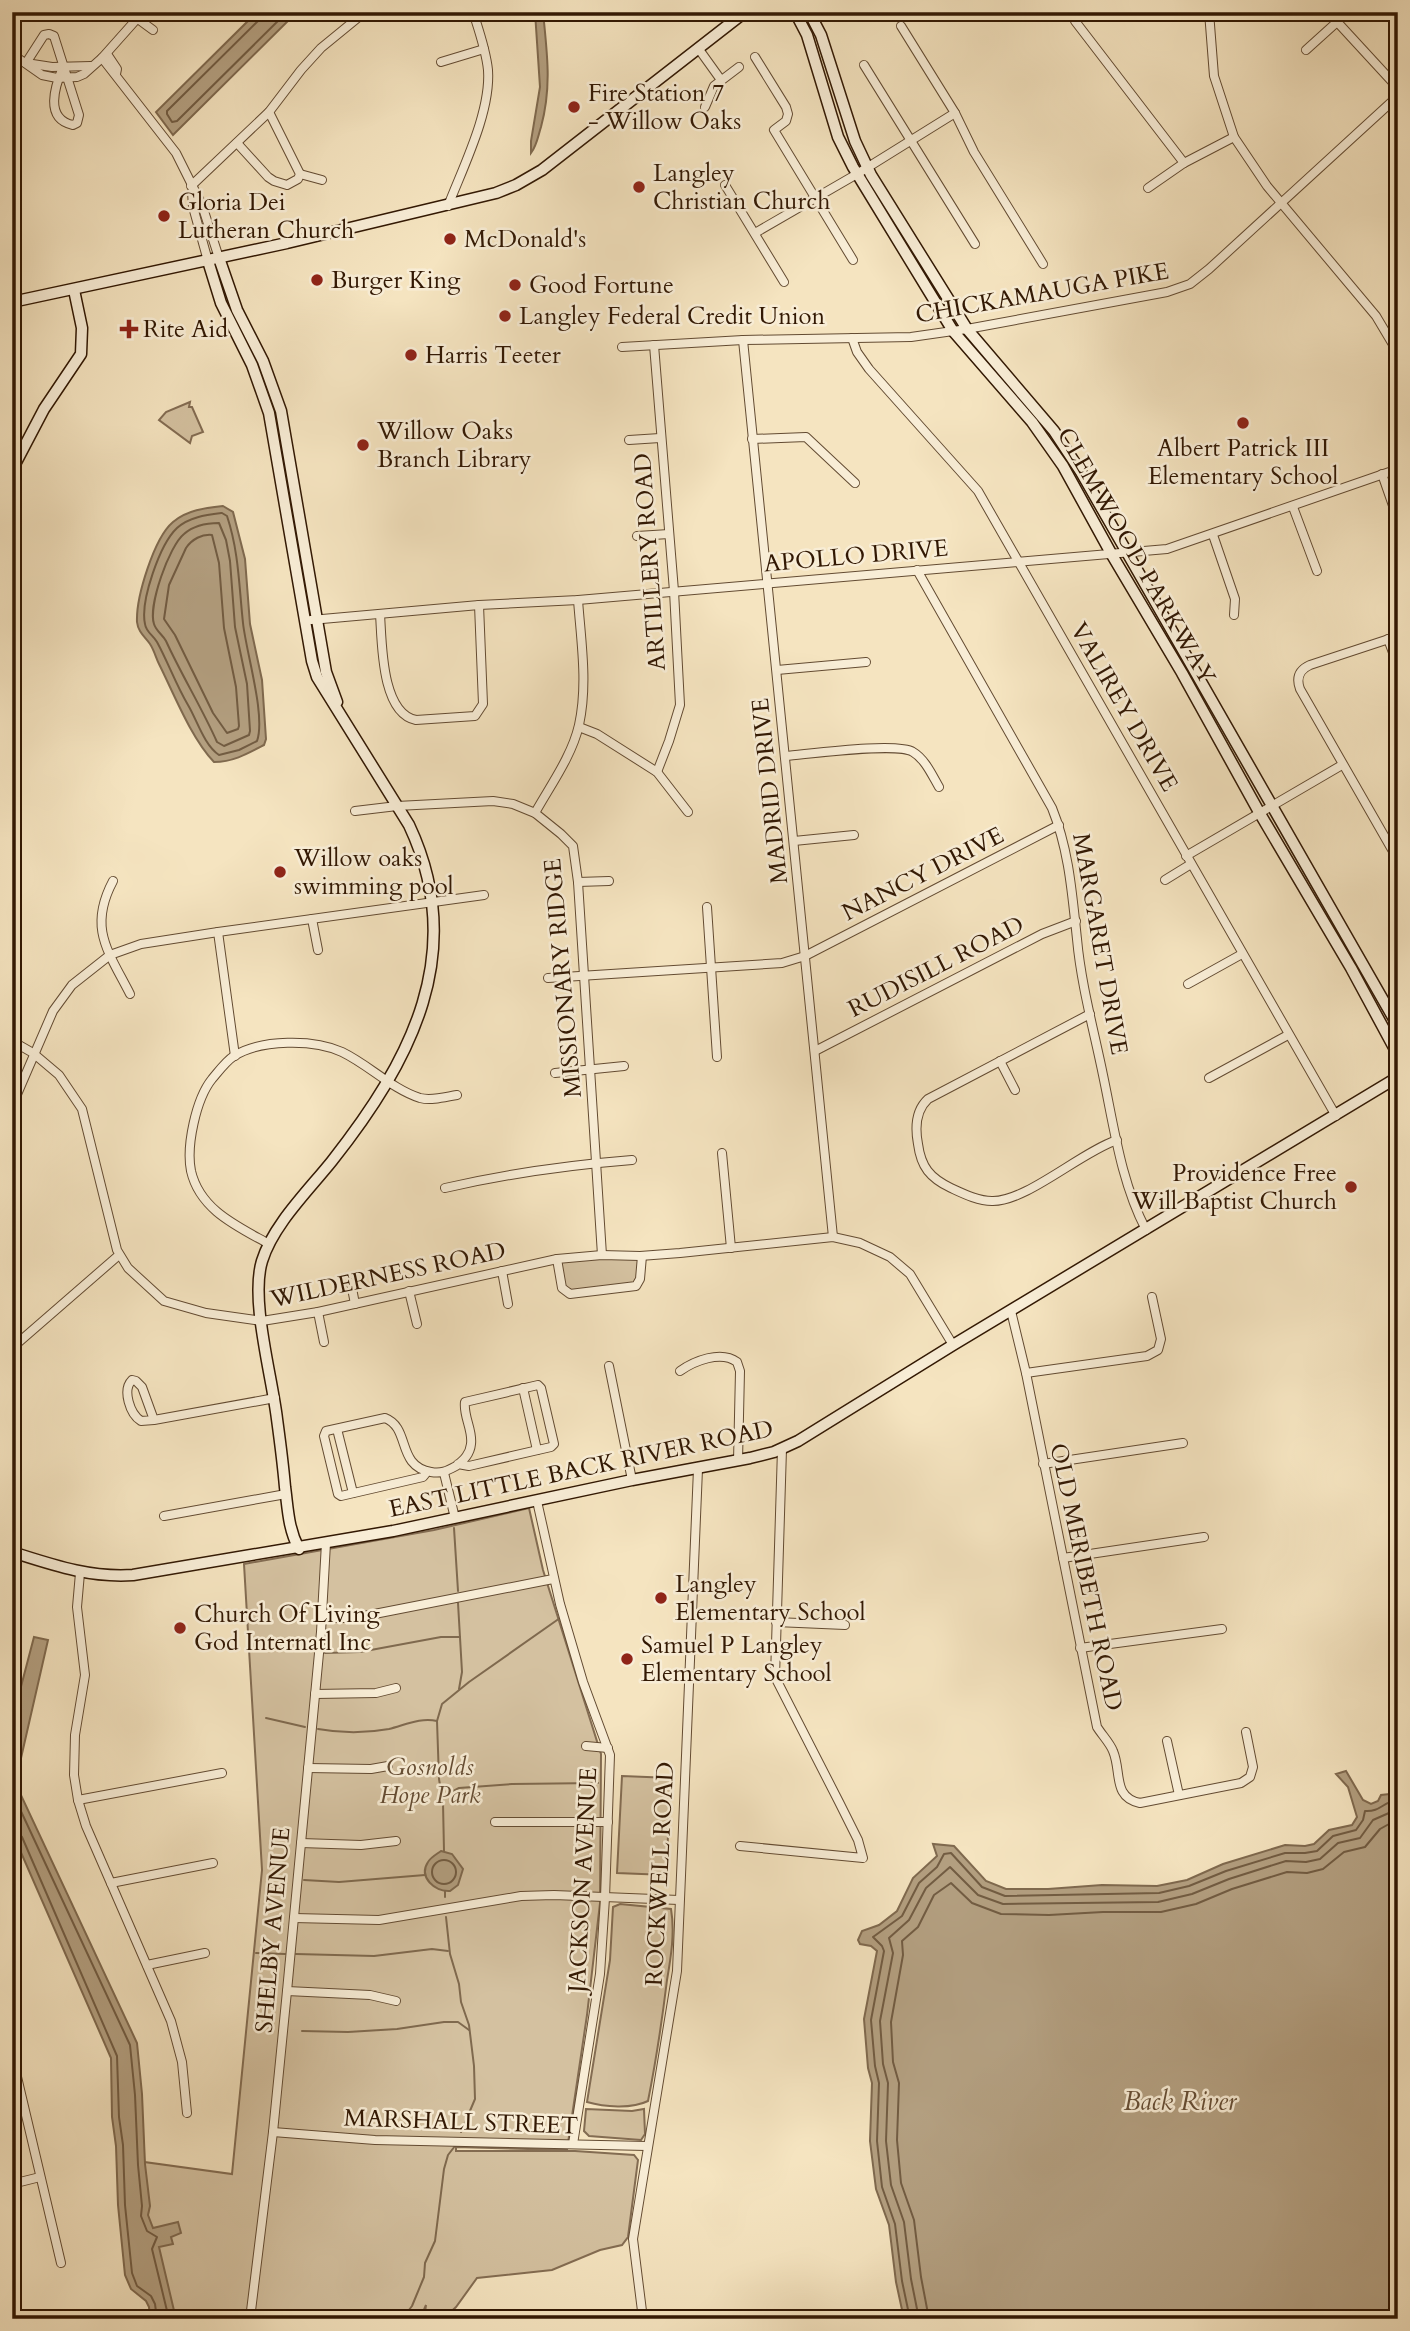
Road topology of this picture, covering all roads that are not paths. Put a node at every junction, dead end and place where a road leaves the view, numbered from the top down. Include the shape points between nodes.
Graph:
1 (365, 12) edge
2 (473, 12) edge
3 (745, 12) edge
4 (795, 12) edge
5 (809, 12) edge
6 (1075, 12) edge
7 (1209, 12) edge
8 (1328, 12) edge
9 (141, 16) edge
10 (1337, 22) junction
11 (901, 26) dead end
12 (153, 30) dead end
13 (698, 48) junction
14 (484, 49) junction
15 (1306, 50) dead end
16 (12, 54) edge
17 (105, 56) junction
18 (755, 57) dead end
19 (26, 62) junction
20 (441, 62) dead end
21 (864, 65) dead end
22 (91, 66) junction
23 (63, 67) junction
24 (739, 67) dead end
25 (62, 78) junction
26 (721, 80) junction
27 (1398, 88) edge
28 (1398, 96) edge
29 (705, 107) dead end
30 (269, 112) junction
31 (955, 113) junction
32 (1234, 137) junction
33 (911, 140) junction
34 (237, 143) junction
35 (1184, 163) junction
36 (867, 167) junction
37 (300, 174) junction
38 (857, 174) junction
39 (322, 180) dead end
40 (725, 185) dead end
41 (191, 186) junction
42 (1148, 188) dead end
43 (815, 197) junction
44 (1281, 202) junction
45 (448, 206) junction
46 (755, 233) junction
47 (975, 244) dead end
48 (213, 259) junction
49 (853, 260) dead end
50 (1043, 264) dead end
51 (784, 282) dead end
52 (74, 290) junction
53 (12, 302) edge
54 (967, 329) junction
55 (953, 331) junction
56 (852, 338) junction
57 (743, 340) junction
58 (654, 345) junction
59 (622, 347) dead end
60 (1398, 353) edge
61 (660, 438) junction
62 (752, 439) junction
63 (629, 440) dead end
64 (1398, 469) edge
65 (12, 470) edge
66 (1382, 474) junction
67 (855, 483) dead end
68 (1293, 507) junction
69 (1398, 520) edge
70 (668, 534) junction
71 (1213, 535) junction
72 (637, 536) dead end
73 (1126, 553) junction
74 (1112, 555) junction
75 (1020, 563) junction
76 (917, 570) junction
77 (1317, 571) dead end
78 (766, 583) junction
79 (674, 591) junction
80 (578, 600) junction
81 (478, 605) junction
82 (380, 614) junction
83 (1234, 615) dead end
84 (317, 619) junction
85 (304, 620) junction
86 (1398, 636) edge
87 (1388, 639) junction
88 (866, 662) dead end
89 (1398, 666) edge
90 (777, 670) junction
91 (338, 708) junction
92 (579, 727) junction
93 (786, 756) junction
94 (1342, 765) junction
95 (657, 772) junction
96 (939, 787) dead end
97 (397, 806) junction
98 (1270, 806) junction
99 (355, 811) dead end
100 (688, 812) dead end
101 (1259, 812) junction
102 (534, 813) junction
103 (1059, 825) junction
104 (854, 835) dead end
105 (794, 841) junction
106 (1186, 856) junction
107 (1397, 859) edge
108 (1191, 864) junction
109 (1166, 880) dead end
110 (113, 881) dead end
111 (609, 881) dead end
112 (578, 882) junction
113 (484, 895) dead end
114 (431, 902) junction
115 (708, 907) dead end
116 (312, 919) junction
117 (1076, 920) junction
118 (218, 932) junction
119 (317, 950) dead end
120 (1242, 954) junction
121 (110, 955) junction
122 (805, 956) junction
123 (712, 968) junction
124 (585, 976) junction
125 (548, 978) dead end
126 (1188, 984) dead end
127 (130, 994) dead end
128 (1090, 1014) junction
129 (1398, 1027) edge
130 (1288, 1035) junction
131 (12, 1041) edge
132 (815, 1051) junction
133 (33, 1053) junction
134 (1398, 1055) edge
135 (234, 1056) junction
136 (718, 1057) dead end
137 (1000, 1061) junction
138 (624, 1066) dead end
139 (591, 1069) junction
140 (555, 1073) dead end
141 (1398, 1077) edge
142 (1209, 1078) dead end
143 (387, 1080) junction
144 (1015, 1090) dead end
145 (457, 1096) dead end
146 (12, 1106) edge
147 (1336, 1115) junction
148 (1117, 1140) junction
149 (722, 1153) dead end
150 (632, 1160) dead end
151 (596, 1163) junction
152 (445, 1188) dead end
153 (1146, 1230) junction
154 (833, 1237) junction
155 (269, 1244) junction
156 (731, 1248) junction
157 (120, 1255) junction
158 (602, 1255) junction
159 (642, 1255) junction
160 (557, 1259) junction
161 (502, 1271) junction
162 (351, 1283) dead end
163 (410, 1292) junction
164 (1152, 1297) dead end
165 (355, 1304) junction
166 (508, 1304) dead end
167 (1011, 1311) junction
168 (318, 1312) junction
169 (262, 1321) junction
170 (417, 1324) dead end
171 (324, 1342) dead end
172 (953, 1345) junction
173 (12, 1348) edge
174 (609, 1366) dead end
175 (680, 1371) dead end
176 (1026, 1373) junction
177 (523, 1388) junction
178 (275, 1398) junction
179 (154, 1420) junction
180 (337, 1429) junction
181 (1183, 1443) dead end
182 (782, 1449) junction
183 (537, 1450) junction
184 (738, 1461) junction
185 (458, 1464) junction
186 (1043, 1464) junction
187 (698, 1469) junction
188 (427, 1472) junction
189 (444, 1473) junction
190 (632, 1480) junction
191 (352, 1493) junction
192 (286, 1494) junction
193 (537, 1501) junction
194 (164, 1516) dead end
195 (455, 1518) junction
196 (1204, 1537) dead end
197 (326, 1543) junction
198 (299, 1549) junction
199 (12, 1552) edge
200 (1063, 1558) junction
201 (80, 1573) junction
202 (553, 1579) junction
203 (322, 1618) junction
204 (776, 1622) junction
205 (845, 1625) dead end
206 (1222, 1629) dead end
207 (1080, 1648) junction
208 (396, 1688) dead end
209 (315, 1694) junction
210 (1246, 1732) dead end
211 (1167, 1741) dead end
212 (586, 1746) dead end
213 (608, 1748) junction
214 (388, 1766) dead end
215 (308, 1768) junction
216 (222, 1773) dead end
217 (1178, 1795) junction
218 (78, 1800) junction
219 (495, 1822) dead end
220 (608, 1822) junction
221 (396, 1841) dead end
222 (301, 1843) junction
223 (740, 1846) dead end
224 (213, 1863) dead end
225 (111, 1883) junction
226 (605, 1898) junction
227 (679, 1900) junction
228 (294, 1918) junction
229 (205, 1954) dead end
230 (147, 1965) junction
231 (287, 1991) junction
232 (396, 2001) dead end
233 (17, 2077) dead end
234 (187, 2113) dead end
235 (273, 2132) junction
236 (573, 2144) junction
237 (647, 2146) junction
238 (40, 2177) junction
239 (12, 2183) edge
240 (61, 2263) dead end
241 (250, 2319) edge
242 (643, 2319) edge

1 - 30 street via 321,48
2 - 14 street
3 - 13 street
4 - 38 street, CLEMWOOD PARKWAY via 810,43 838,137
5 - 36 street, CLEMWOOD PARKWAY
6 - 35 street via 1076,21
7 - 32 street via 1214,76
8 - 10 street
9 - 12 street
9 - 17 street
10 - 15 street
10 - 27 street
11 - 31 street
13 - 26 street
13 - 45 street via 528,178 496,193
14 - 20 street
14 - 45 street via 485,104
16 - 19 street
17 - 22 street
17 - 41 street via 112,73 176,153
18 - 43 street via 788,110 786,121 774,130
19 - 23 street
19 - 23 street via 42,37 49,34 55,38
19 - 25 street via 42,75
21 - 33 street
22 - 23 street
22 - 25 street via 80,76
23 - 25 street
24 - 26 street
25 - 25 street via 53,98 55,110 73,125 79,115
26 - 29 street via 713,86
28 - 44 street, CHICKAMAUGA PIKE
30 - 34 street
30 - 37 street
31 - 33 street
31 - 50 street
32 - 35 street
32 - 44 street
33 - 36 street
33 - 47 street
34 - 37 street via 274,181 287,185
34 - 41 street
35 - 42 street
36 - 38 street
36 - 54 street, CLEMWOOD PARKWAY
37 - 39 street
38 - 43 street
38 - 55 street, CLEMWOOD PARKWAY
40 - 46 street
41 - 48 street via 202,205
43 - 46 street
43 - 49 street
44 - 54 street, CHICKAMAUGA PIKE via 1190,284
44 - 60 street via 1376,316
45 - 48 street
46 - 51 street
48 - 52 street
48 - 84 street via 274,386
48 - 85 street via 221,303 252,365 269,413
52 - 53 street
52 - 65 street via 83,335 80,354
54 - 55 street, CHICKAMAUGA PIKE
54 - 73 street, CLEMWOOD PARKWAY via 1054,431
55 - 56 street, CHICKAMAUGA PIKE
55 - 74 street, CLEMWOOD PARKWAY via 1053,450
56 - 57 street, CHICKAMAUGA PIKE
56 - 75 street, VALIREY DRIVE via 869,369 978,491
57 - 58 street, CHICKAMAUGA PIKE
57 - 62 street, MADRID DRIVE
58 - 59 street, CHICKAMAUGA PIKE
58 - 61 street, ARTILLERY ROAD
61 - 63 street
61 - 70 street, ARTILLERY ROAD
62 - 67 street via 806,437
62 - 78 street, MADRID DRIVE
64 - 66 street, APOLLO DRIVE
66 - 68 street, APOLLO DRIVE
66 - 69 street
68 - 71 street, APOLLO DRIVE
68 - 77 street
70 - 72 street
70 - 79 street, ARTILLERY ROAD
71 - 73 street, APOLLO DRIVE via 1167,550
71 - 83 street via 1235,599
73 - 74 street, APOLLO DRIVE
73 - 98 street, CLEMWOOD PARKWAY
74 - 75 street, APOLLO DRIVE
74 - 101 street, CLEMWOOD PARKWAY
75 - 76 street, APOLLO DRIVE
75 - 106 street, VALIREY DRIVE
76 - 78 street, APOLLO DRIVE
76 - 103 street, MARGARET DRIVE
78 - 79 street, APOLLO DRIVE
78 - 90 street, MADRID DRIVE
79 - 80 street, APOLLO DRIVE
79 - 95 street, ARTILLERY ROAD via 680,705
80 - 81 street, APOLLO DRIVE
80 - 92 street via 583,695
81 - 82 street, APOLLO DRIVE
81 - 82 street via 483,704 475,716 467,717 416,720 403,714 385,678
82 - 84 street, APOLLO DRIVE
84 - 85 street, APOLLO DRIVE
84 - 91 street
85 - 91 street via 317,677
86 - 87 street
87 - 89 street
87 - 94 street via 1310,665 1299,675 1300,690
88 - 90 street
90 - 93 street, MADRID DRIVE
91 - 97 street
92 - 95 street
92 - 102 street
93 - 96 street via 908,749 922,760
93 - 105 street, MADRID DRIVE
94 - 98 street
94 - 107 street
95 - 100 street
97 - 99 street, MISSIONARY RIDGE
97 - 102 street, MISSIONARY RIDGE via 493,801
97 - 114 street via 420,848
98 - 101 street
98 - 129 street, CLEMWOOD PARKWAY
101 - 106 street
101 - 134 street, CLEMWOOD PARKWAY
102 - 112 street, MISSIONARY RIDGE via 573,846
103 - 117 street, MARGARET DRIVE
103 - 122 street, NANCY DRIVE
104 - 105 street
105 - 122 street, MADRID DRIVE
106 - 108 street, VALIREY DRIVE
108 - 109 street
108 - 120 street, VALIREY DRIVE
110 - 121 street via 101,911 101,932
111 - 112 street
112 - 124 street, MISSIONARY RIDGE
113 - 114 street
114 - 116 street
114 - 143 street via 435,943 425,1002 408,1045
115 - 123 street
116 - 118 street
116 - 119 street
117 - 128 street, MARGARET DRIVE
117 - 132 street, RUDISILL ROAD
118 - 121 street via 141,944
118 - 135 street
120 - 126 street
120 - 130 street, VALIREY DRIVE
121 - 127 street
121 - 133 street via 72,985 53,1011
122 - 123 street, NANCY DRIVE via 782,963
122 - 132 street, MADRID DRIVE
123 - 124 street, NANCY DRIVE
123 - 136 street
124 - 125 street, NANCY DRIVE
124 - 139 street, MISSIONARY RIDGE
128 - 137 street
128 - 148 street, MARGARET DRIVE
130 - 142 street
130 - 147 street, VALIREY DRIVE
131 - 133 street, WILDERNESS ROAD
132 - 154 street, MADRID DRIVE
133 - 146 street
133 - 157 street, WILDERNESS ROAD via 59,1075 82,1108
135 - 143 street via 286,1042 315,1044 343,1052
135 - 155 street via 207,1086 194,1121 191,1169 196,1188 215,1211
137 - 144 street
137 - 148 street via 934,1095 921,1107 918,1147 922,1164 933,1178 971,1197 1005,1200
138 - 139 street
139 - 140 street
139 - 151 street, MISSIONARY RIDGE
141 - 147 street, EAST LITTLE BACK RIVER ROAD
143 - 145 street via 423,1099
143 - 155 street
147 - 153 street, EAST LITTLE BACK RIVER ROAD
148 - 153 street, MARGARET DRIVE via 1130,1196
149 - 156 street
150 - 151 street
151 - 152 street
151 - 158 street, MISSIONARY RIDGE
153 - 167 street, EAST LITTLE BACK RIVER ROAD
154 - 156 street, WILDERNESS ROAD
154 - 172 street, WILDERNESS ROAD via 890,1257 911,1274
155 - 169 street via 258,1281
156 - 159 street, WILDERNESS ROAD
157 - 169 street, WILDERNESS ROAD via 164,1301
157 - 173 street
158 - 159 street, WILDERNESS ROAD
158 - 160 street, WILDERNESS ROAD
159 - 160 street via 636,1286 570,1294 562,1288
160 - 161 street, WILDERNESS ROAD
161 - 163 street, WILDERNESS ROAD
161 - 166 street
162 - 165 street
163 - 165 street, WILDERNESS ROAD
163 - 170 street
164 - 176 street via 1161,1339 1158,1350 1147,1356
165 - 168 street, WILDERNESS ROAD
167 - 172 street, EAST LITTLE BACK RIVER ROAD
167 - 176 street, OLD MERIBETH ROAD
168 - 169 street, WILDERNESS ROAD
168 - 171 street
169 - 178 street
172 - 182 street, EAST LITTLE BACK RIVER ROAD
174 - 190 street
175 - 184 street via 696,1361 715,1358 737,1362
176 - 186 street, OLD MERIBETH ROAD
177 - 183 street
177 - 183 street via 541,1388 554,1444
177 - 185 street via 465,1402 471,1446
178 - 179 street
178 - 192 street
179 - 179 street via 141,1421 134,1415 127,1391 132,1380 142,1387
180 - 188 street via 390,1420 410,1461
180 - 191 street
180 - 191 street via 324,1436 338,1494
181 - 186 street
182 - 184 street, EAST LITTLE BACK RIVER ROAD
182 - 204 street
183 - 185 street via 469,1466
184 - 187 street, EAST LITTLE BACK RIVER ROAD
185 - 189 street
186 - 200 street, OLD MERIBETH ROAD
187 - 190 street, EAST LITTLE BACK RIVER ROAD
187 - 227 street, ROCKWELL ROAD
188 - 189 street
188 - 191 street via 423,1477
189 - 195 street
190 - 193 street, EAST LITTLE BACK RIVER ROAD
192 - 194 street
192 - 198 street via 291,1534
193 - 195 street, EAST LITTLE BACK RIVER ROAD
193 - 202 street, JACKSON AVENUE
195 - 197 street, EAST LITTLE BACK RIVER ROAD
196 - 200 street
197 - 198 street, EAST LITTLE BACK RIVER ROAD
197 - 203 street, SHELBY AVENUE
198 - 201 street, EAST LITTLE BACK RIVER ROAD via 132,1575
199 - 201 street, EAST LITTLE BACK RIVER ROAD
200 - 207 street, OLD MERIBETH ROAD
201 - 218 street via 77,1607 85,1675 74,1752
202 - 203 street via 354,1618
202 - 213 street, JACKSON AVENUE
203 - 209 street, SHELBY AVENUE
204 - 205 street
204 - 223 street via 775,1677 863,1858
206 - 207 street
207 - 217 street, OLD MERIBETH ROAD via 1097,1727 1114,1751 1123,1794 1140,1803
208 - 209 street via 376,1693
209 - 215 street, SHELBY AVENUE
210 - 217 street, OLD MERIBETH ROAD via 1253,1767 1250,1777 1241,1783
211 - 217 street
212 - 213 street
213 - 220 street, JACKSON AVENUE
214 - 215 street
215 - 222 street, SHELBY AVENUE
216 - 218 street
218 - 225 street
219 - 220 street
220 - 226 street, JACKSON AVENUE
221 - 222 street
222 - 228 street, SHELBY AVENUE
224 - 225 street
225 - 230 street
226 - 227 street
226 - 228 street via 521,1896 379,1920
226 - 236 street, JACKSON AVENUE via 600,1974
227 - 237 street, ROCKWELL ROAD via 677,1971
228 - 231 street, SHELBY AVENUE
229 - 230 street
230 - 234 street via 177,2039
231 - 232 street via 370,1995
231 - 235 street, SHELBY AVENUE
233 - 238 street
235 - 236 street, MARSHALL STREET via 374,2140
235 - 241 street, SHELBY AVENUE
236 - 237 street, MARSHALL STREET
237 - 242 street, ROCKWELL ROAD via 633,2239
238 - 239 street
238 - 240 street

